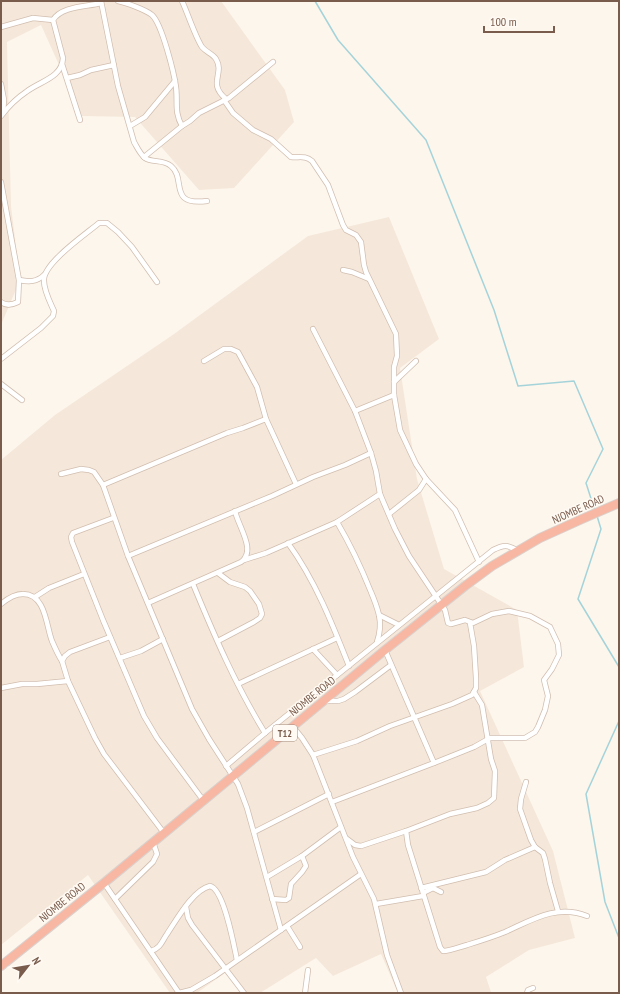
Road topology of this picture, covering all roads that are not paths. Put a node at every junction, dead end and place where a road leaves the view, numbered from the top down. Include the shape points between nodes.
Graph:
1 (120, 1) edge
2 (127, 1) edge
3 (182, 1) edge
4 (102, 2) edge
5 (53, 20) junction
6 (1, 27) edge
7 (273, 62) dead end
8 (62, 64) junction
9 (114, 65) junction
10 (67, 78) junction
11 (175, 81) junction
12 (1, 84) edge
13 (225, 100) junction
14 (2, 114) edge
15 (80, 120) dead end
16 (130, 126) junction
17 (182, 126) junction
18 (144, 157) junction
19 (1, 182) edge
20 (207, 201) dead end
21 (343, 270) dead end
22 (44, 275) junction
23 (369, 279) junction
24 (19, 280) junction
25 (157, 282) dead end
26 (1, 302) edge
27 (313, 329) dead end
28 (1, 359) edge
29 (204, 361) dead end
30 (416, 361) dead end
31 (394, 382) junction
32 (1, 384) edge
33 (394, 395) junction
34 (22, 400) dead end
35 (355, 411) junction
36 (266, 419) junction
37 (371, 453) junction
38 (61, 474) dead end
39 (426, 479) junction
40 (296, 484) junction
41 (102, 485) junction
42 (380, 494) junction
43 (619, 503) edge
44 (235, 510) junction
45 (390, 514) junction
46 (113, 518) junction
47 (338, 522) junction
48 (288, 543) junction
49 (519, 551) junction
50 (128, 556) junction
51 (244, 560) junction
52 (479, 562) junction
53 (218, 572) junction
54 (84, 574) junction
55 (193, 584) junction
56 (35, 597) junction
57 (436, 597) junction
58 (148, 603) junction
59 (1, 604) edge
60 (441, 605) junction
61 (379, 615) junction
62 (470, 623) junction
63 (399, 625) junction
64 (110, 637) junction
65 (337, 638) junction
66 (163, 639) junction
67 (218, 641) junction
68 (376, 643) junction
69 (313, 649) junction
70 (385, 650) junction
71 (120, 658) junction
72 (62, 661) junction
73 (391, 665) junction
74 (349, 666) junction
75 (338, 676) junction
76 (68, 681) junction
77 (238, 684) junction
78 (1, 688) edge
79 (474, 692) junction
80 (325, 701) junction
81 (414, 717) junction
82 (293, 727) junction
83 (265, 733) junction
84 (488, 740) junction
85 (313, 755) junction
86 (434, 764) junction
87 (226, 766) junction
88 (233, 775) junction
89 (526, 782) dead end
90 (329, 794) junction
91 (203, 800) junction
92 (332, 802) junction
93 (341, 827) junction
94 (406, 831) junction
95 (164, 832) junction
96 (254, 832) junction
97 (347, 839) junction
98 (153, 842) junction
99 (535, 847) junction
100 (302, 856) junction
101 (361, 874) junction
102 (266, 877) junction
103 (104, 883) junction
104 (422, 892) junction
105 (441, 892) dead end
106 (115, 899) junction
107 (272, 900) junction
108 (376, 904) junction
109 (186, 907) junction
110 (558, 912) junction
111 (587, 916) dead end
112 (287, 926) junction
113 (281, 930) junction
114 (300, 947) dead end
115 (151, 951) junction
116 (237, 960) junction
117 (1, 966) edge
118 (225, 969) junction
119 (308, 970) dead end
120 (533, 988) dead end
121 (244, 993) edge
122 (305, 993) edge
123 (401, 993) edge
124 (527, 993) edge

1 - 2 street
1 - 11 street via 155,18 163,34
3 - 13 street via 202,47 216,59 217,87
4 - 5 street via 67,10 56,15
4 - 9 street
5 - 6 street via 33,18
5 - 8 street via 63,58
7 - 13 street
8 - 10 street
8 - 14 street via 53,77 26,92
9 - 10 street
9 - 16 street
10 - 15 street
11 - 16 street via 145,117
11 - 17 street via 176,109
12 - 14 street via 4,100
13 - 17 street via 207,108
13 - 23 street via 234,113 253,130 272,139 291,157 302,156 312,161 328,186 346,230 353,232 361,242
16 - 18 street via 134,142
17 - 18 street
18 - 20 street via 173,167 180,192 186,198 191,201
19 - 24 street
21 - 23 street
22 - 24 street via 36,280
22 - 25 street via 64,252 99,223 107,222 118,232
22 - 28 street via 44,285 54,312 53,316
23 - 31 street via 396,334
24 - 26 street via 18,302 8,305
27 - 35 street
29 - 36 street via 224,349 231,348 238,352 259,391
30 - 31 street
31 - 33 street
32 - 34 street
33 - 35 street
33 - 39 street via 400,430
35 - 37 street
36 - 40 street
36 - 41 street
37 - 40 street
37 - 42 street
38 - 41 street via 89,470 94,472
39 - 45 street via 419,490
39 - 52 street via 455,510
40 - 44 street
41 - 46 street
42 - 45 street
42 - 47 street
43 - 49 highway, NJOMBE ROAD / T12 via 540,538
44 - 50 street
44 - 51 street via 247,545 248,552
45 - 57 street via 402,543
46 - 50 street
46 - 54 street via 77,531 71,537
47 - 48 street
47 - 61 street via 362,569
48 - 51 street via 255,558
48 - 65 street via 306,570
49 - 52 street via 507,545 501,546
49 - 60 highway, NJOMBE ROAD / T12 via 492,566
50 - 58 street
51 - 53 street
52 - 57 street
53 - 55 street
53 - 67 street via 230,582 250,591 260,604 262,614 254,622
54 - 56 street via 48,588
54 - 64 street
55 - 58 street
55 - 67 street
56 - 59 street via 20,594
56 - 72 street via 42,607 52,642
57 - 60 street
57 - 63 street
58 - 66 street
60 - 62 street via 446,610 448,623 465,620
60 - 70 highway, NJOMBE ROAD / T12
61 - 63 street
61 - 68 street via 380,635
62 - 79 street via 474,646
62 - 84 street via 476,623 496,612 522,614 550,627 559,652 544,680 548,699 535,732 525,738
63 - 68 street
64 - 71 street
64 - 72 street via 70,652
65 - 69 street
65 - 74 street
66 - 71 street
66 - 87 street via 192,709
67 - 77 street
68 - 74 street
69 - 75 street
69 - 77 street
70 - 73 street
70 - 80 highway, NJOMBE ROAD / T12
71 - 91 street via 144,716 157,738
72 - 76 street
73 - 80 street via 350,696 338,701
73 - 81 street
74 - 75 street
75 - 83 street
76 - 78 street
76 - 95 street via 104,754
77 - 83 street
79 - 81 street via 458,701
79 - 84 street via 482,705
80 - 82 highway, NJOMBE ROAD / T12
81 - 85 street via 357,741
81 - 86 street
82 - 85 street
82 - 88 highway, NJOMBE ROAD / T12
83 - 87 street
84 - 86 street
84 - 94 street via 495,774 495,795 492,800 477,808 450,814
85 - 90 street
86 - 92 street
87 - 88 street
88 - 91 highway, NJOMBE ROAD / T12
88 - 96 street
89 - 99 street via 520,809
90 - 92 street
90 - 96 street
91 - 95 highway, NJOMBE ROAD / T12
92 - 93 street
93 - 97 street
93 - 100 street
94 - 97 street via 358,846
94 - 104 street
95 - 98 highway, NJOMBE ROAD / T12
96 - 102 street
97 - 101 street
98 - 103 highway, NJOMBE ROAD / T12
98 - 106 street via 157,854 153,862
99 - 104 street via 505,860 486,872
99 - 110 street via 545,859
100 - 102 street
100 - 107 street via 306,866 291,884 289,898
101 - 108 street
101 - 112 street
102 - 107 street
103 - 106 street
103 - 117 highway, NJOMBE ROAD / T12
104 - 105 street via 433,888
104 - 108 street
104 - 110 street via 443,951 488,938 527,921
106 - 115 street
107 - 113 street
108 - 123 street via 387,955
109 - 115 street via 161,946
109 - 116 street via 204,888 210,886 216,889 222,900
109 - 118 street via 190,922
110 - 111 street via 572,911
112 - 113 street
112 - 114 street
113 - 116 street
115 - 118 street via 179,993 191,990
116 - 118 street
118 - 121 street
119 - 122 street
120 - 124 street

